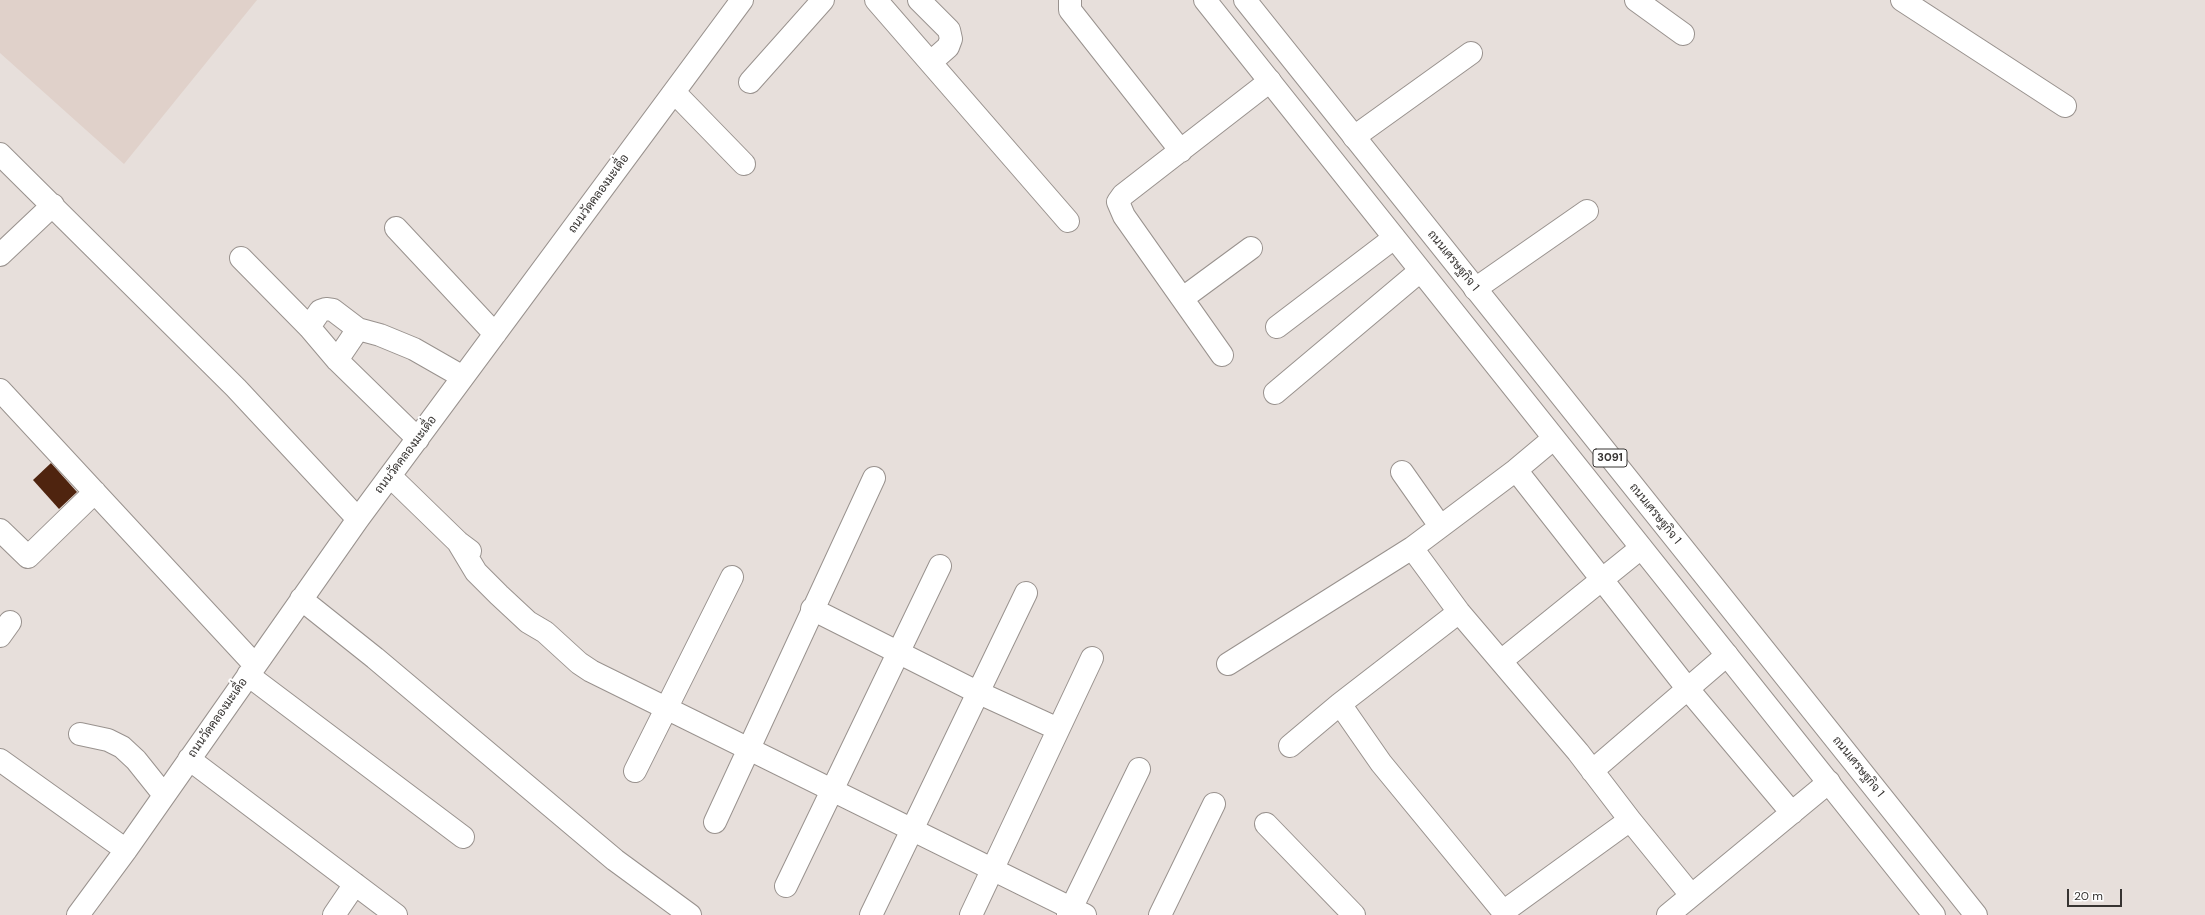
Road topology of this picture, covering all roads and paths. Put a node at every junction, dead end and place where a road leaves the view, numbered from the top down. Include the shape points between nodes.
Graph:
1 (742, 0) edge
2 (823, 0) edge
3 (876, 0) edge
4 (919, 0) edge
5 (1070, 0) edge
6 (1205, 0) edge
7 (1245, 0) edge
8 (1636, 0) edge
9 (1912, 3) edge
10 (1682, 34) dead end
11 (1471, 53) dead end
12 (931, 62) junction
13 (1270, 81) junction
14 (750, 82) dead end
15 (674, 92) junction
16 (2065, 106) dead end
17 (1354, 137) junction
18 (1181, 151) junction
19 (0, 154) edge
20 (744, 164) dead end
21 (53, 205) junction
22 (1587, 212) dead end
23 (1068, 221) dead end
24 (396, 228) dead end
25 (1394, 238) junction
26 (1251, 248) dead end
27 (0, 255) edge
28 (241, 258) dead end
29 (1420, 271) junction
30 (1475, 289) junction
31 (1183, 298) junction
32 (309, 327) junction
33 (1277, 327) dead end
34 (358, 329) junction
35 (495, 334) junction
36 (1222, 355) dead end
37 (337, 360) junction
38 (464, 377) junction
39 (0, 390) edge
40 (1275, 393) dead end
41 (418, 438) junction
42 (1553, 439) junction
43 (1516, 470) junction
44 (1402, 472) dead end
45 (390, 476) junction
46 (874, 478) dead end
47 (95, 492) junction
48 (358, 519) junction
49 (1440, 526) junction
50 (0, 530) edge
51 (1412, 548) junction
52 (1641, 548) junction
53 (940, 566) dead end
54 (732, 577) dead end
55 (1602, 580) junction
56 (1026, 593) dead end
57 (301, 599) junction
58 (812, 609) junction
59 (1459, 612) junction
60 (898, 653) junction
61 (1727, 655) junction
62 (1092, 658) dead end
63 (1501, 661) junction
64 (1228, 664) dead end
65 (252, 670) junction
66 (1687, 688) junction
67 (977, 692) junction
68 (1340, 704) junction
69 (667, 708) junction
70 (1058, 729) junction
71 (80, 734) dead end
72 (1290, 746) dead end
73 (748, 748) junction
74 (189, 759) junction
75 (0, 760) edge
76 (1139, 769) dead end
77 (635, 770) dead end
78 (1592, 771) junction
79 (1829, 782) junction
80 (832, 790) junction
81 (164, 795) junction
82 (1214, 804) dead end
83 (1792, 813) junction
84 (1630, 820) junction
85 (715, 822) dead end
86 (1266, 824) dead end
87 (911, 830) junction
88 (463, 837) dead end
89 (126, 850) junction
90 (993, 869) junction
91 (355, 884) junction
92 (786, 886) dead end
93 (1690, 895) junction
94 (1075, 913) edge
95 (1504, 914) edge
96 (78, 915) edge
97 (334, 915) edge
98 (396, 915) edge
99 (690, 915) edge
100 (871, 915) edge
101 (971, 915) edge
102 (1160, 915) edge
103 (1354, 915) edge
104 (1668, 915) edge
105 (1934, 915) edge
106 (1976, 915) edge

1 - 15 street, ถนนวัดคลองมะเดื่อ
2 - 14 street
3 - 12 street
4 - 12 street via 949,30 951,39 948,47
5 - 18 street via 1070,10
6 - 13 street, 3091
7 - 17 street, ถนนเศรษฐกิจ 1 / 3091
8 - 10 street
9 - 16 street
11 - 17 street
12 - 23 street
13 - 18 street
13 - 25 street, 3091
15 - 20 street
15 - 35 street, ถนนวัดคลองมะเดื่อ
17 - 30 street, ถนนเศรษฐกิจ 1 / 3091
18 - 31 street via 1124,194 1118,202 1124,216
19 - 21 street
21 - 27 street
21 - 48 street via 236,388
22 - 30 street
24 - 35 street
25 - 29 street, 3091
25 - 33 street
26 - 31 street
28 - 32 street
29 - 40 street
29 - 42 street, 3091
30 - 106 street, ถนนเศรษฐกิจ 1 / 3091
31 - 36 street
32 - 34 street via 320,311 326,309 333,310
32 - 37 street
34 - 37 street
34 - 38 street via 414,349
35 - 38 street, ถนนวัดคลองมะเดื่อ
37 - 41 street
38 - 41 street, ถนนวัดคลองมะเดื่อ
39 - 47 street
41 - 45 street, ถนนวัดคลองมะเดื่อ
42 - 43 street
42 - 52 street, 3091
43 - 49 street
43 - 55 street
44 - 49 street
45 - 48 street, ถนนวัดคลองมะเดื่อ
45 - 69 street via 458,542 476,572 528,622 591,671
46 - 58 street
47 - 50 street via 28,556
47 - 65 street
48 - 57 street, ถนนวัดคลองมะเดื่อ
49 - 51 street
51 - 59 street
51 - 64 street
52 - 55 street
52 - 61 street, 3091
53 - 60 street
54 - 69 street
55 - 63 street
55 - 66 street
56 - 67 street
57 - 65 street, ถนนวัดคลองมะเดื่อ
57 - 99 street via 615,860
58 - 60 street
58 - 73 street
59 - 63 street
59 - 68 street
60 - 67 street
60 - 80 street
61 - 66 street
61 - 79 street, 3091
62 - 70 street
63 - 78 street
65 - 74 street, ถนนวัดคลองมะเดื่อ
65 - 88 street
66 - 78 street
66 - 83 street
67 - 70 street
67 - 87 street
68 - 72 street
68 - 95 street via 1381,763
69 - 73 street
69 - 77 street
70 - 90 street
71 - 81 street via 108,740 122,747
73 - 80 street
73 - 85 street
74 - 81 street, ถนนวัดคลองมะเดื่อ
74 - 91 street
75 - 89 street
76 - 94 street
78 - 84 street
79 - 83 street
79 - 105 street, 3091
80 - 87 street
80 - 92 street
81 - 89 street, ถนนวัดคลองมะเดื่อ
82 - 102 street
83 - 93 street
84 - 93 street
84 - 95 street
86 - 103 street
87 - 90 street
87 - 100 street
89 - 96 street, ถนนวัดคลองมะเดื่อ
90 - 94 street
90 - 101 street
91 - 97 street
91 - 98 street
93 - 104 street

